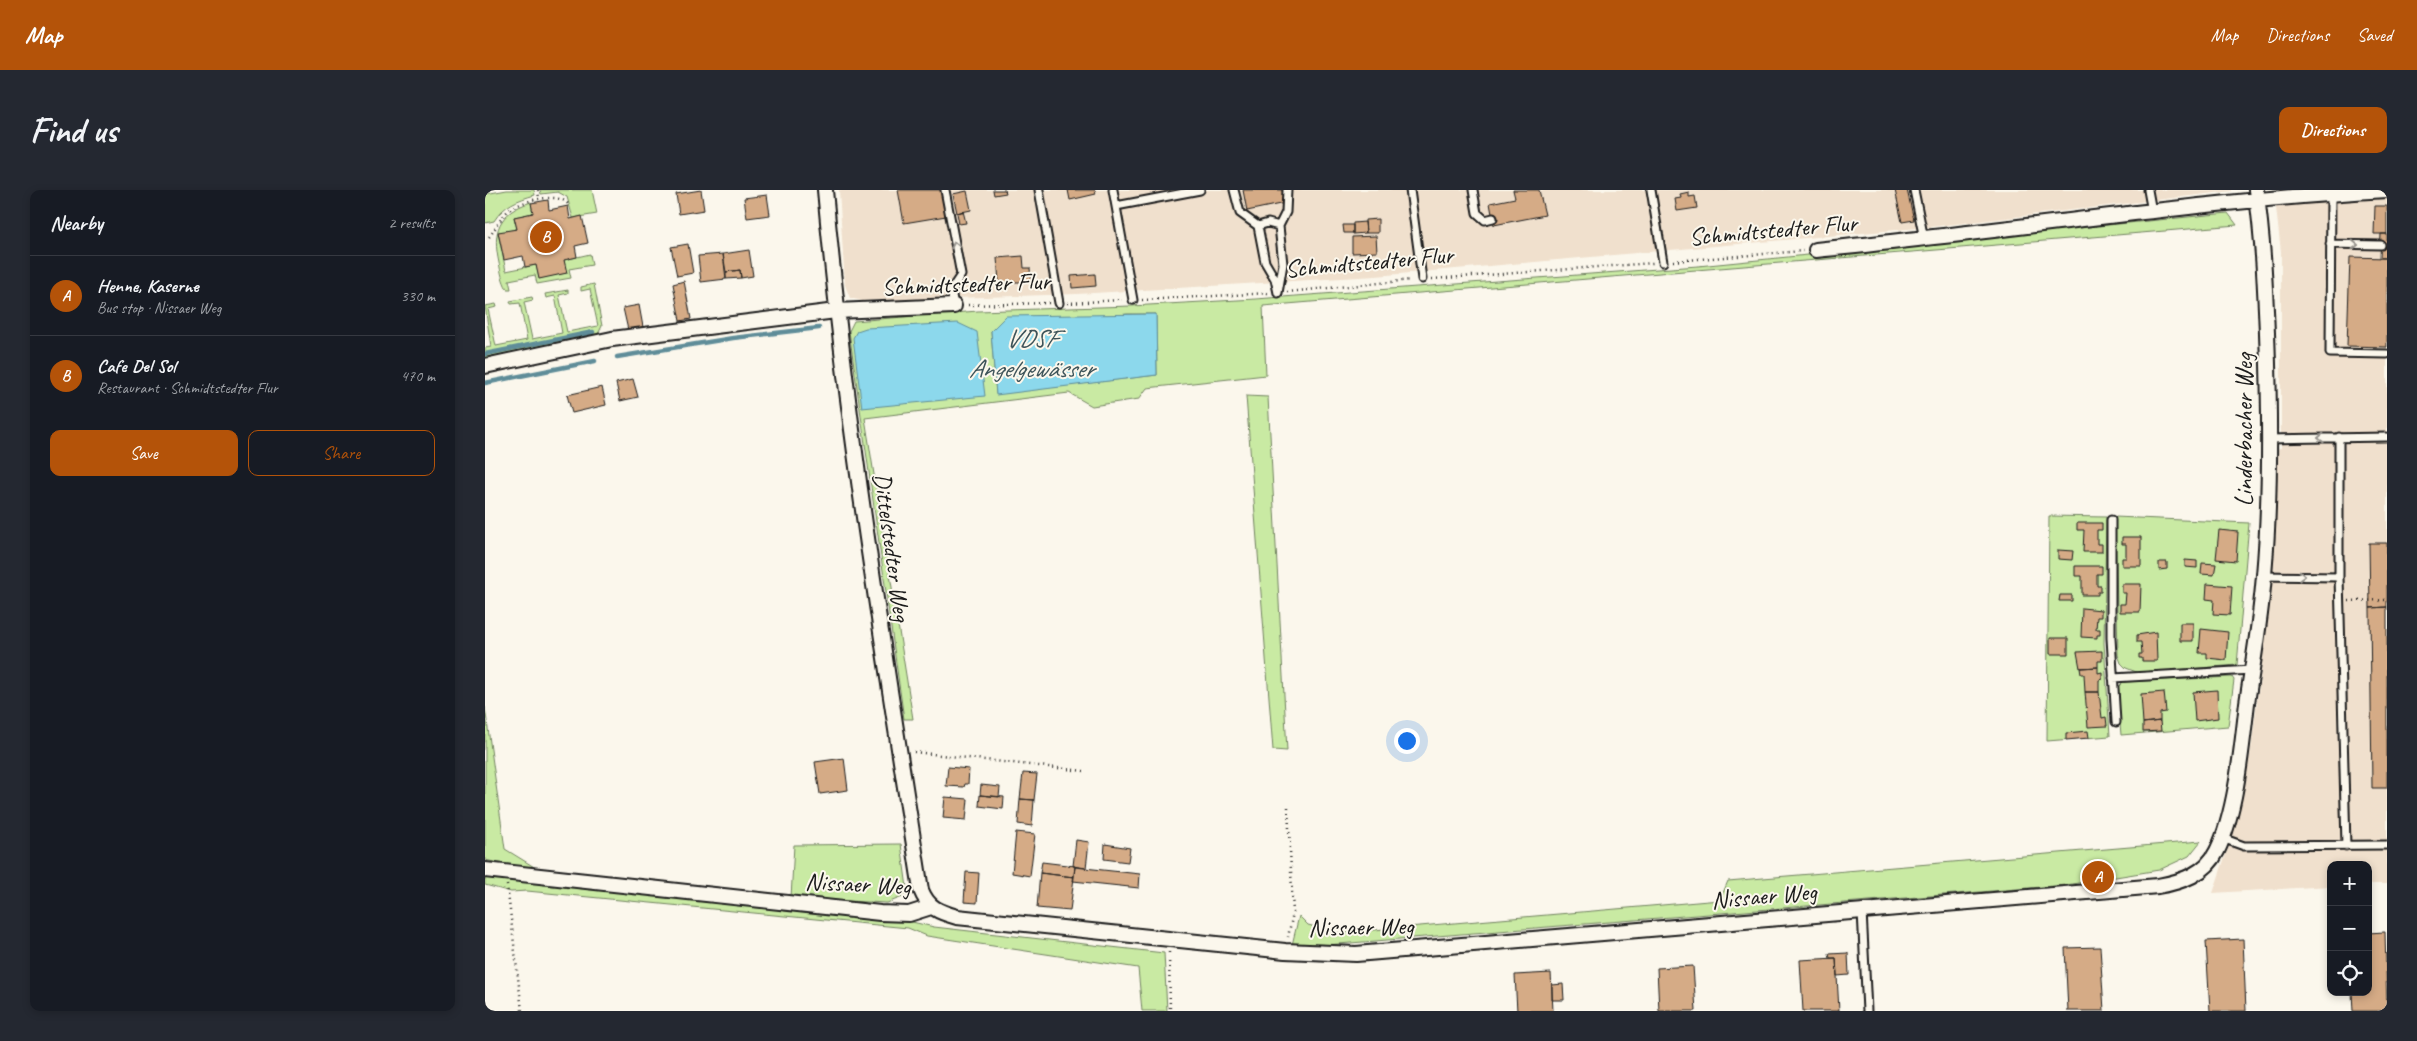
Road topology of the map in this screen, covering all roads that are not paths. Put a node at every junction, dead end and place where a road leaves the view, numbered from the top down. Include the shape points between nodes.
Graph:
1 (825, 190) edge
2 (945, 190) edge
3 (1039, 190) edge
4 (1113, 190) edge
5 (1200, 190) edge
6 (1234, 190) edge
7 (1287, 190) edge
8 (1410, 190) edge
9 (1473, 190) edge
10 (1651, 190) edge
11 (1914, 190) edge
12 (2148, 190) edge
13 (2387, 190) edge
14 (2331, 192) edge
15 (2257, 195) edge
16 (1116, 206) junction
17 (2152, 212) junction
18 (1493, 218) dead end
19 (1258, 226) junction
20 (1279, 226) junction
21 (1924, 239) junction
22 (2330, 244) junction
23 (2381, 245) dead end
24 (1816, 250) road end
25 (1663, 262) road end
26 (1422, 280) road end
27 (1133, 300) road end
28 (1059, 303) road end
29 (953, 306) joint
30 (836, 311) junction
31 (2387, 354) edge
32 (485, 366) edge
33 (2387, 437) edge
34 (2339, 438) junction
35 (2270, 439) junction
36 (2111, 520) dead end
37 (2264, 576) junction
38 (2339, 577) junction
39 (2252, 670) junction
40 (2113, 678) junction
41 (2116, 722) dead end
42 (2222, 838) junction
43 (2387, 845) edge
44 (2346, 846) junction
45 (485, 870) edge
46 (931, 907) junction
47 (1862, 910) junction
48 (1867, 1011) edge

1 - 30 street, Dittelstedter Weg
29 -> 2 lane via 951,290 961,275
3 - 28 lane
4 - 16 lane
5 - 16 lane
6 - 19 lane via 1240,213
7 - 20 lane via 1286,212
8 - 26 lane
9 - 18 lane via 1477,213 1485,220
10 - 25 lane
11 - 21 lane
12 - 17 lane
13 - 14 street, Schmidtstedter Flur
14 - 15 street, Schmidtstedter Flur
14 - 22 lane
15 - 17 street, Schmidtstedter Flur
15 - 35 street, Linderbacher Weg via 2263,243
16 - 27 lane
17 - 21 street, Schmidtstedter Flur
19 - 20 lane via 1268,223
19 - 20 lane via 1265,262 1278,293 1283,264
21 - 24 street, Schmidtstedter Flur
22 -> 23 lane
22 - 31 lane via 2330,353
29 - 30 street, Schmidtstedter Flur
30 - 32 street, Schmidtstedter Flur via 613,339
30 - 46 street, Dittelstedter Weg via 921,890
33 - 34 lane
34 -> 35 lane
34 - 38 lane
35 - 37 street, Linderbacher Weg
36 - 40 lane
37 -> 38 lane
37 - 39 street, Linderbacher Weg
38 - 44 lane
39 - 40 lane
39 - 42 street, Linderbacher Weg via 2228,821
40 - 41 lane
42 - 44 lane via 2244,846
42 - 47 street, Nissaer Weg via 2209,863 2196,873 2171,883
43 - 44 lane
45 - 46 street, Nissaer Weg via 880,913 909,914
46 - 47 street, Nissaer Weg via 957,917 1285,950 1356,954
47 - 48 lane

